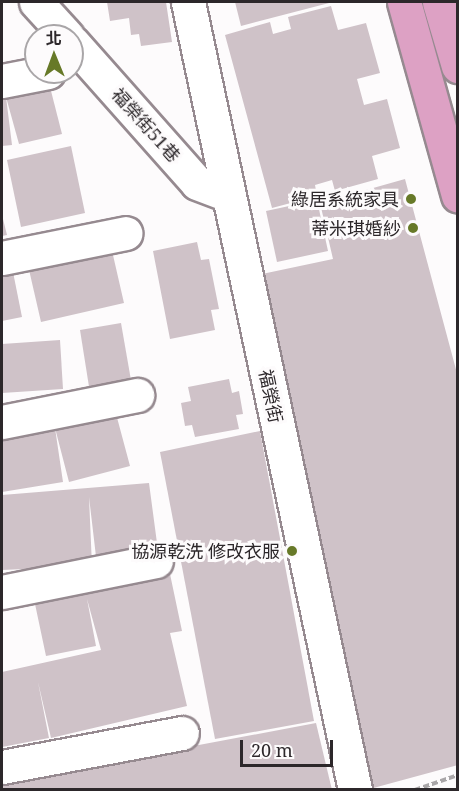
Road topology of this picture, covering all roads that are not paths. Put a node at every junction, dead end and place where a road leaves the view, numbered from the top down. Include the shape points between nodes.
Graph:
1 (36, 2) edge
2 (188, 2) edge
3 (404, 2) edge
4 (439, 2) edge
5 (56, 24) edge
6 (458, 66) edge
7 (24, 75) edge
8 (84, 78) edge
9 (2, 81) edge
10 (229, 195) junction
11 (458, 196) edge
12 (126, 233) dead end
13 (2, 258) edge
14 (137, 395) dead end
15 (2, 422) edge
16 (156, 561) dead end
17 (2, 592) edge
18 (182, 733) dead end
19 (2, 767) edge
20 (355, 789) edge

1 - 5 street
2 - 10 street, 福榮街
3 - 11 main road
4 - 6 main road
7 - 9 street
8 - 10 street, 福榮街51巷 via 197,183
10 - 20 street, 福榮街
12 - 13 street
14 - 15 street
16 - 17 street
18 - 19 street

